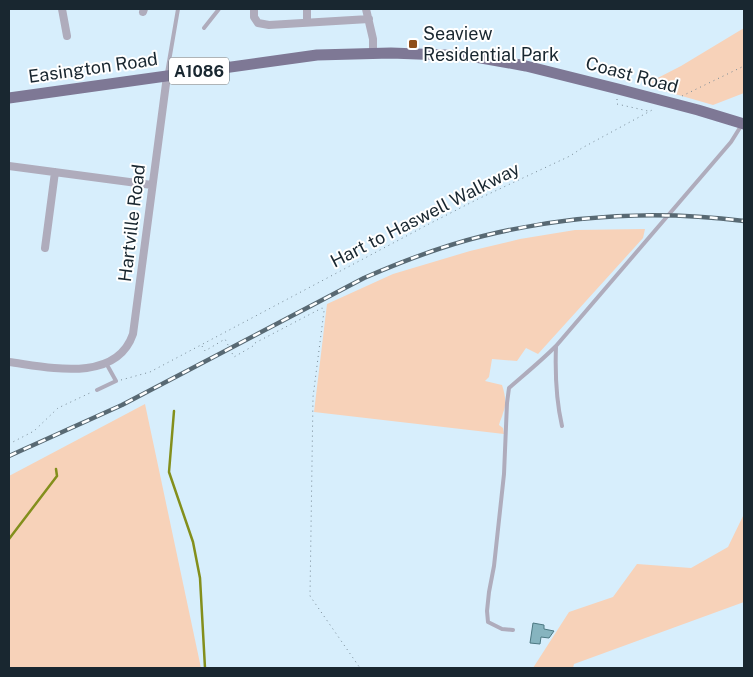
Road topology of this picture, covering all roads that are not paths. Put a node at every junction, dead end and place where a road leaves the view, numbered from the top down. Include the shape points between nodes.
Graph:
1 (62, 9) edge
2 (178, 9) edge
3 (219, 9) edge
4 (254, 9) edge
5 (307, 9) edge
6 (366, 9) edge
7 (369, 19) junction
8 (308, 22) junction
9 (204, 28) dead end
10 (66, 36) dead end
11 (391, 52) joint
12 (373, 53) junction
13 (167, 76) junction
14 (9, 98) edge
15 (744, 124) edge
16 (9, 166) edge
17 (55, 172) junction
18 (152, 185) junction
19 (45, 248) dead end
20 (556, 346) junction
21 (9, 362) edge
22 (106, 363) junction
23 (97, 390) road end
24 (562, 426) dead end
25 (513, 630) dead end

1 - 10 street
2 - 13 lane
3 - 9 lane
4 - 8 street via 258,23
5 - 8 street
6 - 7 street
7 - 8 street
7 - 12 street
11 - 12 main road, Easington Road / A1086
11 - 15 main road, Coast Road / A1086 via 470,56 507,62
12 - 13 main road, Easington Road / A1086 via 317,56
13 - 14 main road, Easington Road / A1086
13 - 18 street, Hartville Road
15 - 20 lane
16 - 17 street
17 - 18 street
17 - 19 street
18 - 22 street, Hartville Road via 133,334 122,353
20 - 24 lane via 555,371
20 - 25 lane via 509,388 504,474 487,611 488,622
21 - 22 street via 71,369
22 - 23 lane via 116,381

